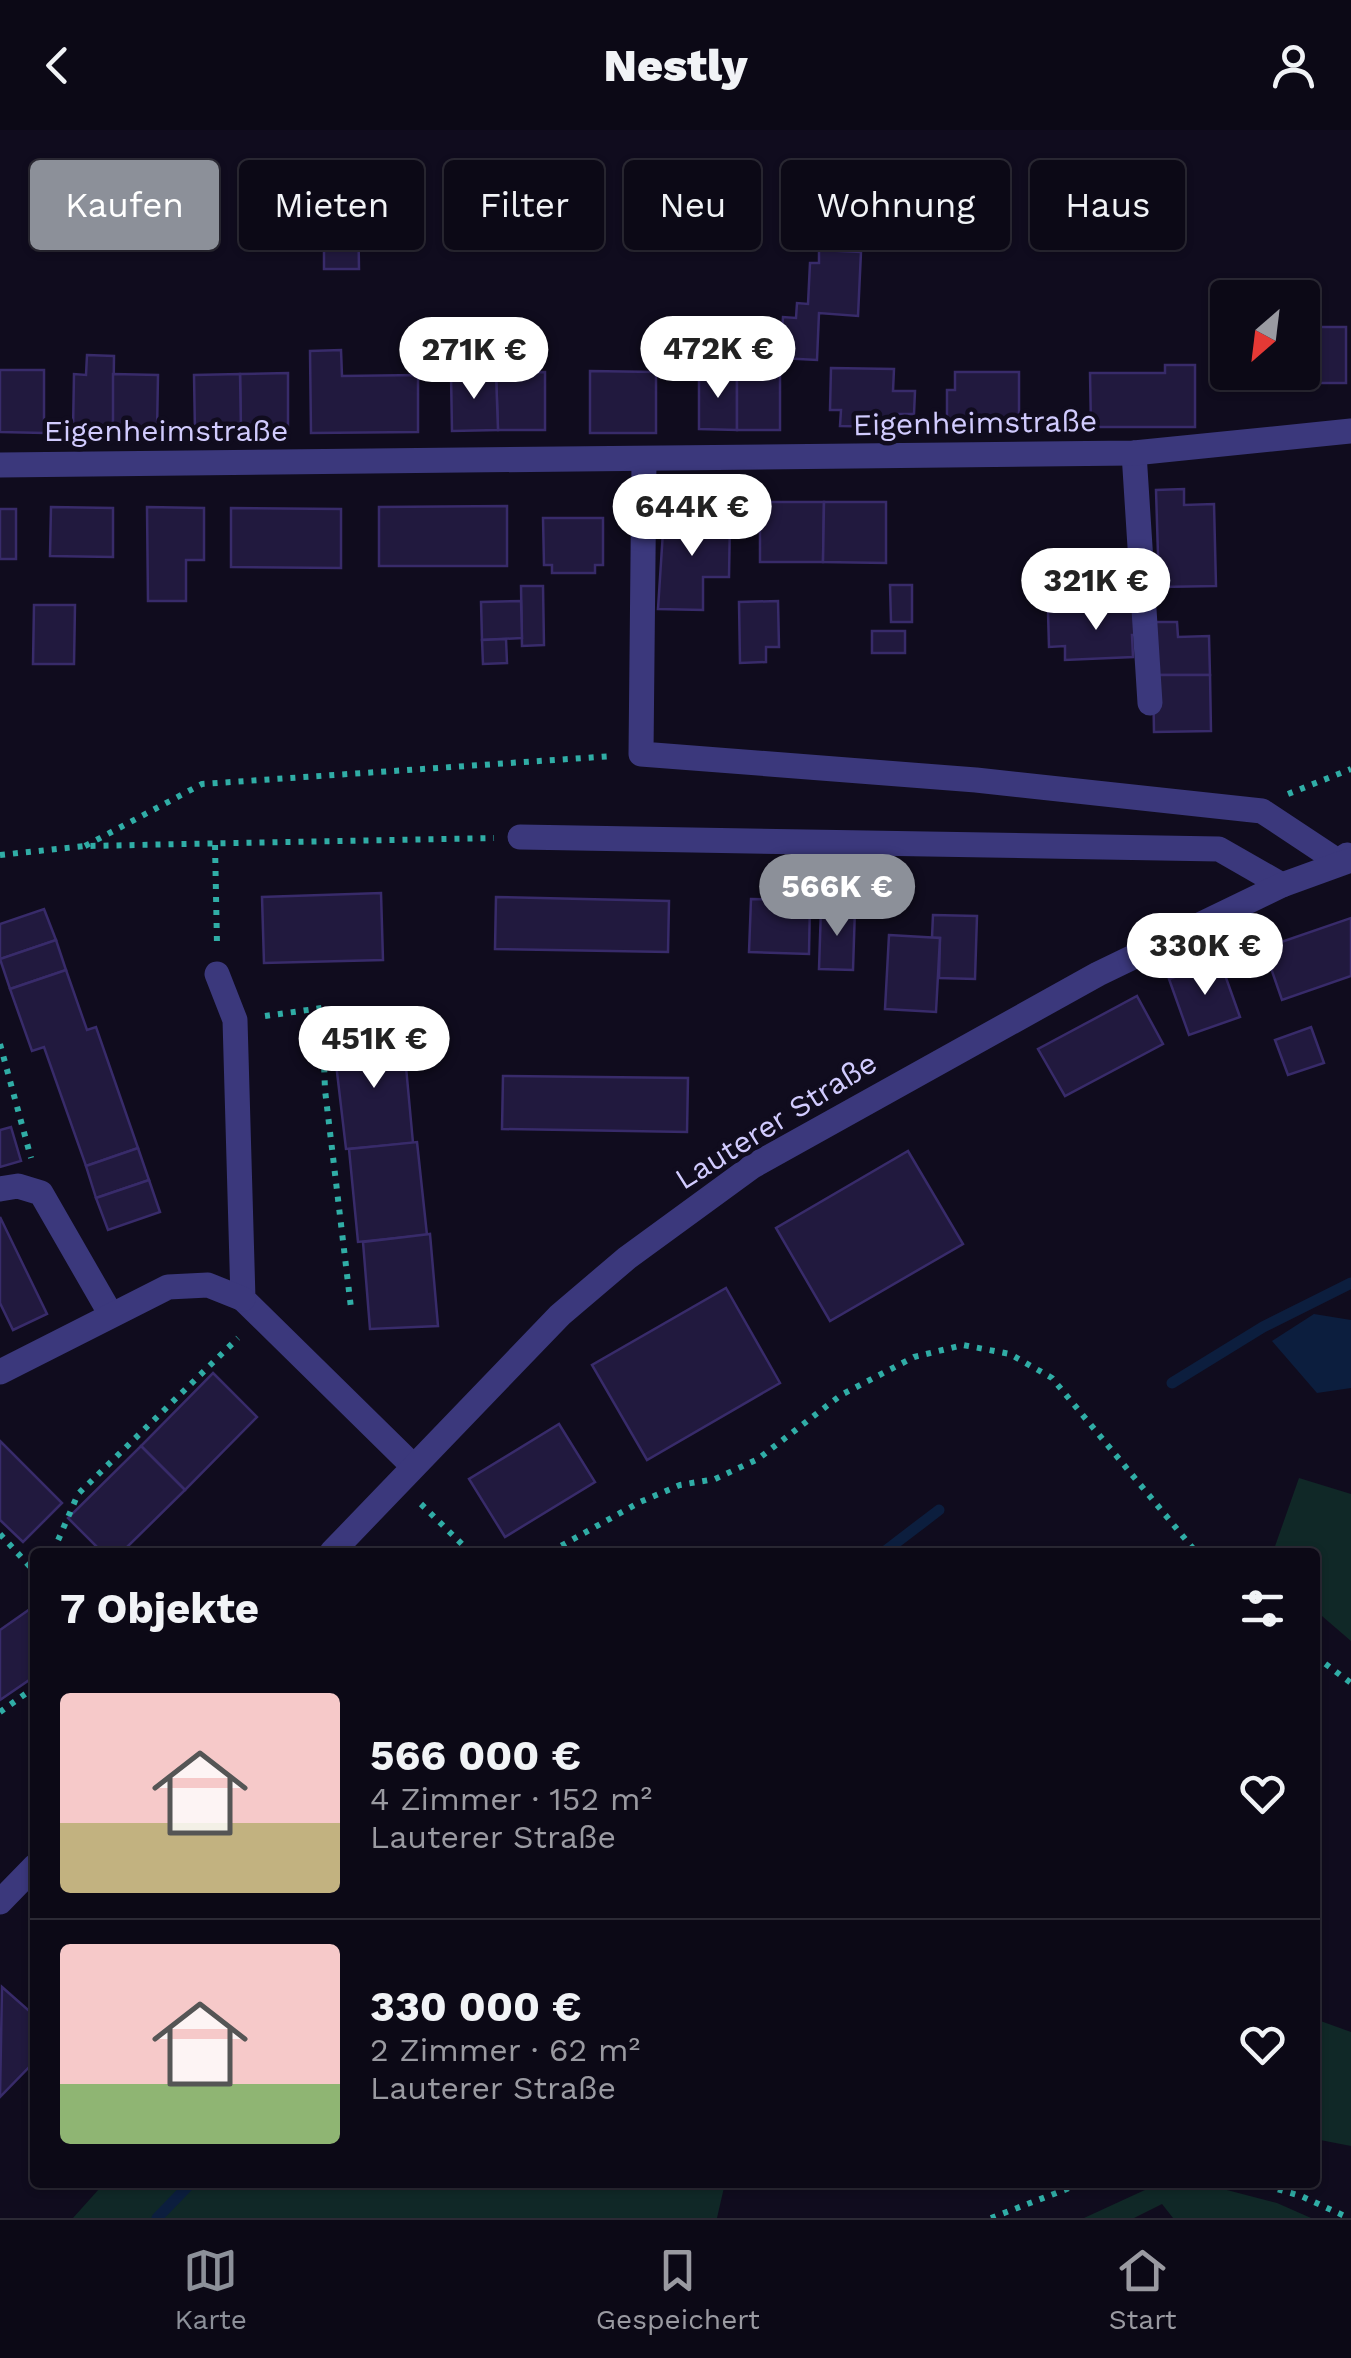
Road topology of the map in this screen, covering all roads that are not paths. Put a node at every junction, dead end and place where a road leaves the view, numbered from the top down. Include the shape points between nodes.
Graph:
1 (1351, 431) edge
2 (1134, 452) junction
3 (644, 461) junction
4 (0, 465) edge
5 (1150, 703) dead end
6 (520, 838) road end
7 (1347, 858) edge
8 (1282, 885) junction
9 (217, 974) road end
10 (0, 1188) edge
11 (252, 1308) junction
12 (110, 1312) junction
13 (0, 1372) edge
14 (405, 1474) junction
15 (336, 1548) edge
16 (30, 1871) edge
17 (0, 1902) edge

1 - 2 street, Eigenheimstraße
2 - 3 street, Eigenheimstraße
2 - 5 street
3 - 4 street, Eigenheimstraße
3 - 7 street via 641,754 1262,811
6 - 8 street via 1218,849
7 - 8 street, Lauterer Straße
8 - 14 street, Lauterer Straße via 1098,974 753,1166 560,1315
9 - 11 street via 235,1020
10 - 12 street via 42,1193
11 - 12 street via 208,1285 168,1286
11 - 14 street
12 - 13 street
14 - 15 street, Lauterer Straße
16 - 17 street

